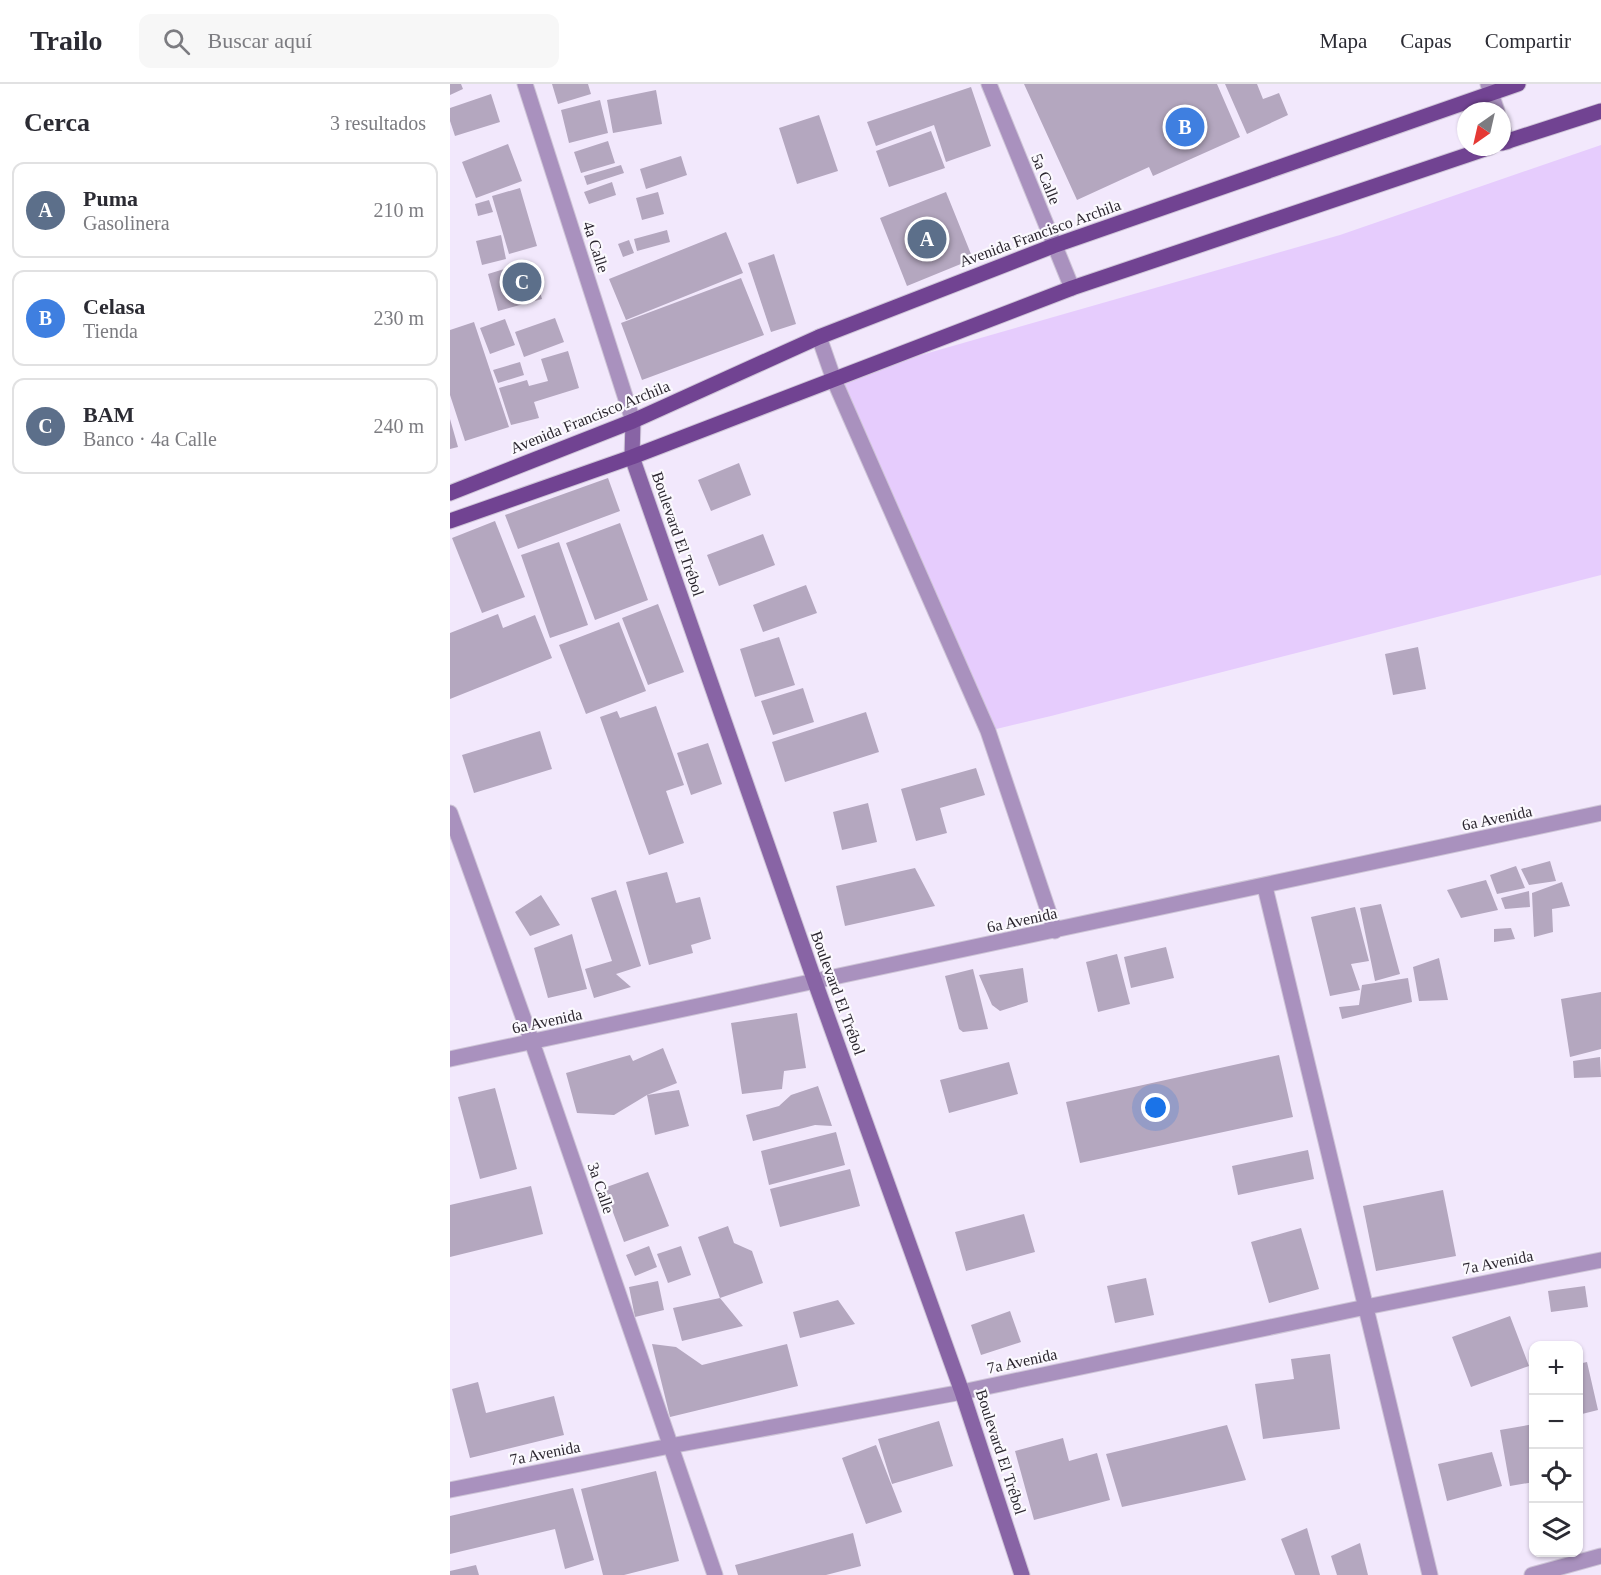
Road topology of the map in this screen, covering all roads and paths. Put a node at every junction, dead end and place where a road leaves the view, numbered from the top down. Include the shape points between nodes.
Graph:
1 (525, 84) edge
2 (989, 84) edge
3 (1518, 84) edge
4 (1489, 88) edge
5 (1601, 111) edge
6 (1511, 140) edge
7 (1464, 156) edge
8 (1053, 246) junction
9 (1072, 288) junction
10 (819, 337) junction
11 (834, 380) junction
12 (633, 421) junction
13 (632, 457) junction
14 (450, 493) edge
15 (450, 521) edge
16 (450, 813) edge
17 (1601, 813) edge
18 (1266, 886) junction
19 (1055, 931) junction
20 (815, 982) junction
21 (532, 1042) junction
22 (450, 1059) edge
23 (1601, 1260) edge
24 (1366, 1307) junction
25 (962, 1392) junction
26 (670, 1446) junction
27 (450, 1490) edge
28 (1601, 1556) edge
29 (715, 1575) edge
30 (1023, 1575) edge
31 (1430, 1575) edge
32 (1532, 1575) edge

1 - 12 street, 4a Calle
2 - 8 street, 5a Calle
3 - 4 main road, Avenida Francisco Archila
4 - 8 main road, Avenida Francisco Archila
5 - 6 main road
7 - 9 main road
8 - 9 street, 5a Calle
8 - 10 main road, Avenida Francisco Archila
9 - 11 main road
10 - 11 street
10 - 12 main road, Avenida Francisco Archila
11 - 13 main road
11 - 19 street via 988,731
12 - 13 main road, Boulevard El Trébol
12 - 14 main road, Avenida Francisco Archila
13 - 15 main road
13 - 20 main road, Boulevard El Trébol
16 - 21 street, 3a Calle
17 - 18 street, 6a Avenida
18 - 19 street, 6a Avenida
18 - 24 street
19 - 20 street, 6a Avenida
20 - 21 street, 6a Avenida
20 - 25 main road, Boulevard El Trébol
21 - 22 street, 6a Avenida
21 - 26 street, 3a Calle
23 - 24 street, 7a Avenida
24 - 25 street, 7a Avenida
24 - 31 street
25 - 26 street, 7a Avenida
25 - 30 main road, Boulevard El Trébol
26 - 27 street, 7a Avenida
26 - 29 street, 3a Calle
28 - 32 street

